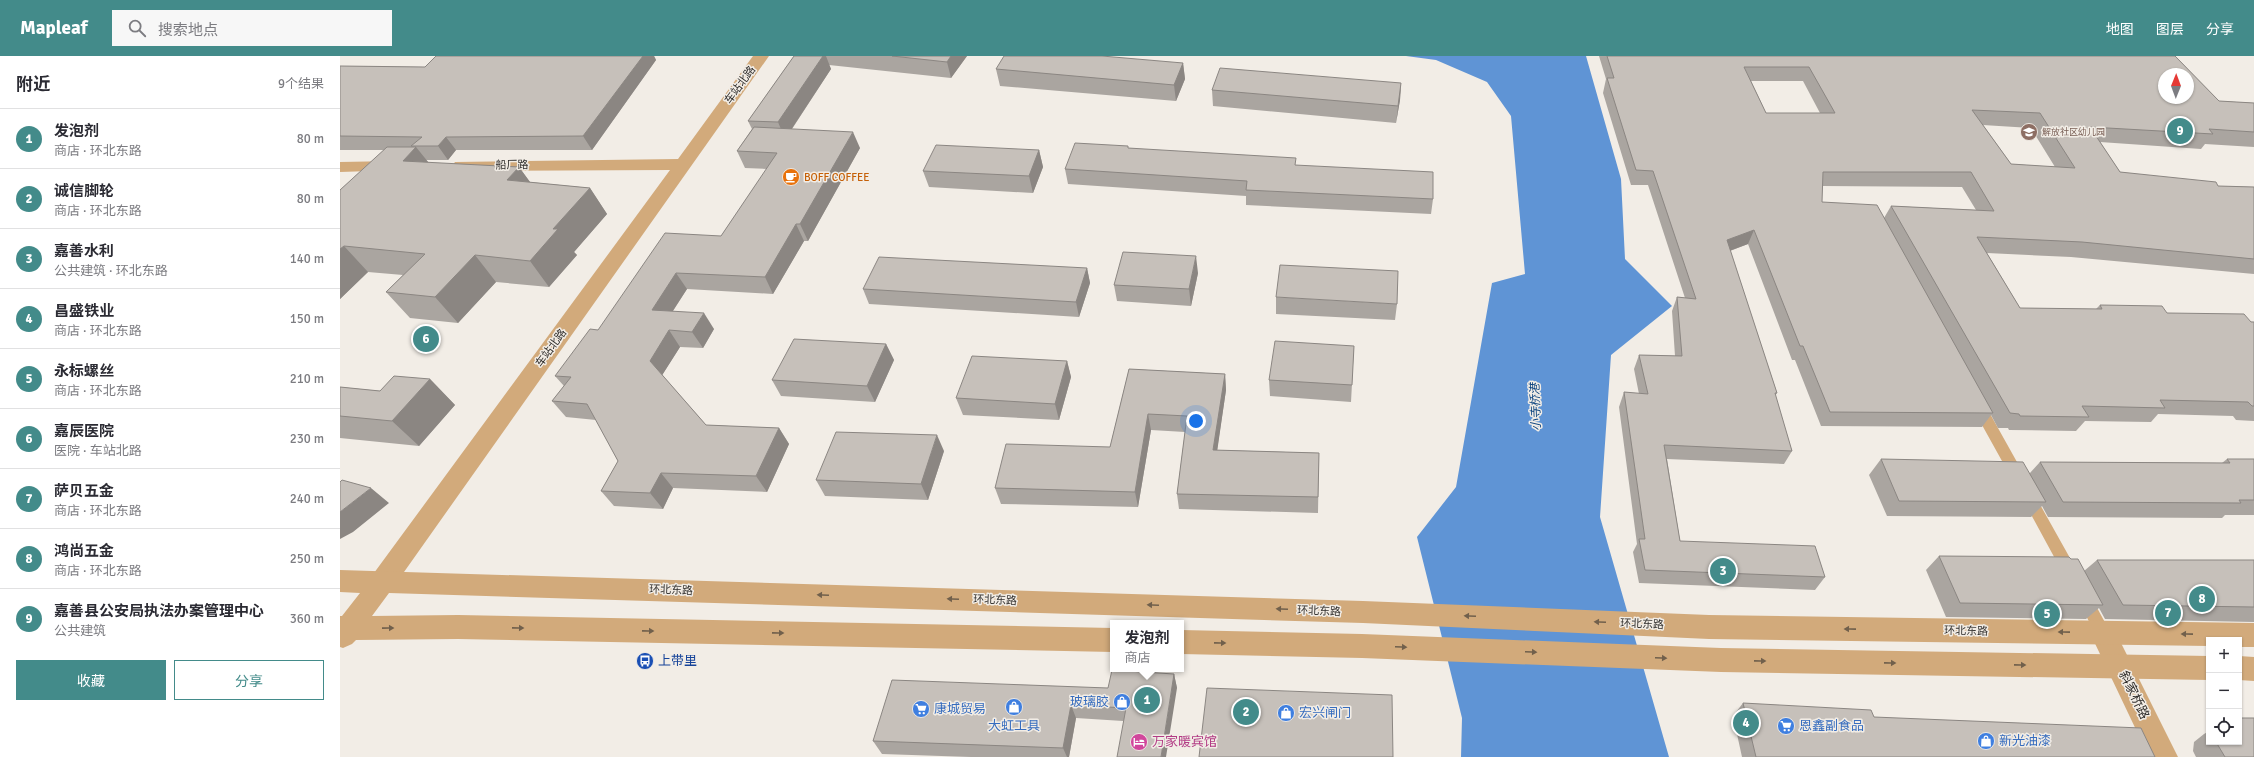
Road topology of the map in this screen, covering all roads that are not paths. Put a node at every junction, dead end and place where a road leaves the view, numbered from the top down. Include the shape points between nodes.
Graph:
1 (761, 56) edge
2 (684, 164) junction
3 (412, 166) edge
4 (444, 166) edge
5 (340, 167) edge
6 (1974, 398) edge
7 (340, 581) edge
8 (383, 581) junction
9 (343, 632) edge
10 (2103, 633) junction
11 (2254, 635) edge
12 (1110, 640) edge
13 (1184, 642) edge
14 (2120, 667) junction
15 (2206, 668) edge
16 (2242, 668) edge
17 (2254, 669) edge
18 (2164, 757) edge

1 - 2 street, 车站北路
2 - 4 street, 船厂路
2 - 8 street, 车站北路
3 - 5 street
6 - 10 lane
7 - 8 street, 环北东路
8 - 9 street, 车站北路
10 -> 8 street, 环北东路 via 1708,627 1363,612
9 -> 12 street via 466,627
11 -> 10 street, 环北东路
10 - 14 street, 斜家桥路
13 -> 14 street via 1362,646 1721,660
14 - 15 street
14 - 18 street, 斜家桥路
16 - 17 street

